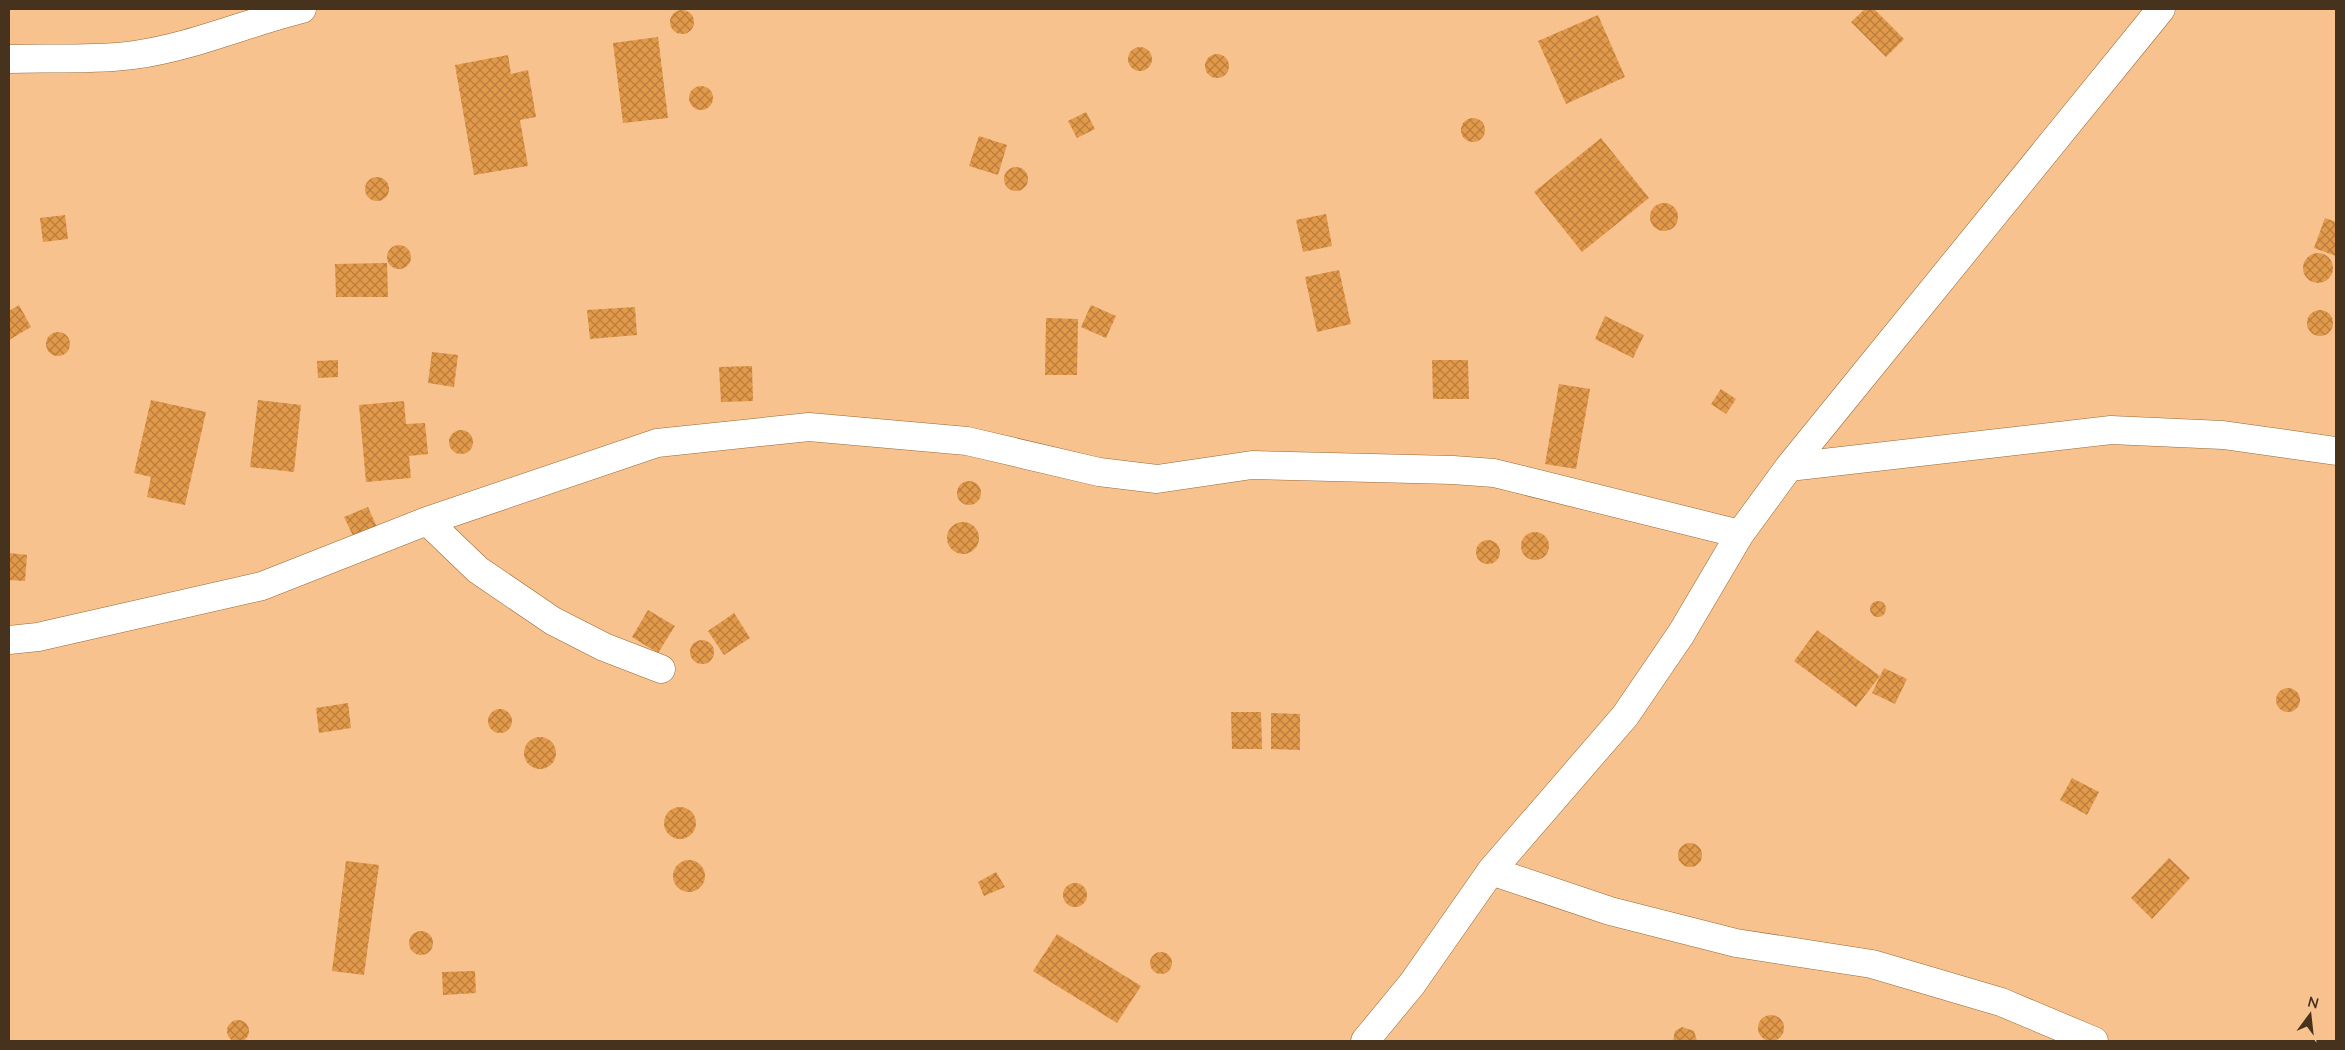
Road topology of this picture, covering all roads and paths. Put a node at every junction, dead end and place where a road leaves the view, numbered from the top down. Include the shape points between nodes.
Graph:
1 (302, 9) edge
2 (2162, 9) edge
3 (9, 59) edge
4 (2336, 451) edge
5 (1789, 467) junction
6 (427, 521) junction
7 (1740, 534) junction
8 (9, 640) edge
9 (661, 669) dead end
10 (1491, 871) junction
11 (1365, 1041) edge
12 (2094, 1041) edge

1 - 3 street via 182,46 133,55
2 - 5 street
4 - 5 street via 2223,435 2111,430
5 - 7 street
6 - 7 street via 657,443 809,427 967,441 1099,472 1157,479 1252,465 1494,473
6 - 8 street via 262,586 38,637
6 - 9 street via 478,570 553,621 604,647
7 - 10 street via 1680,634 1625,716
10 - 11 street via 1412,984
10 - 12 street via 1610,911 1736,943 1872,964 2001,1002

